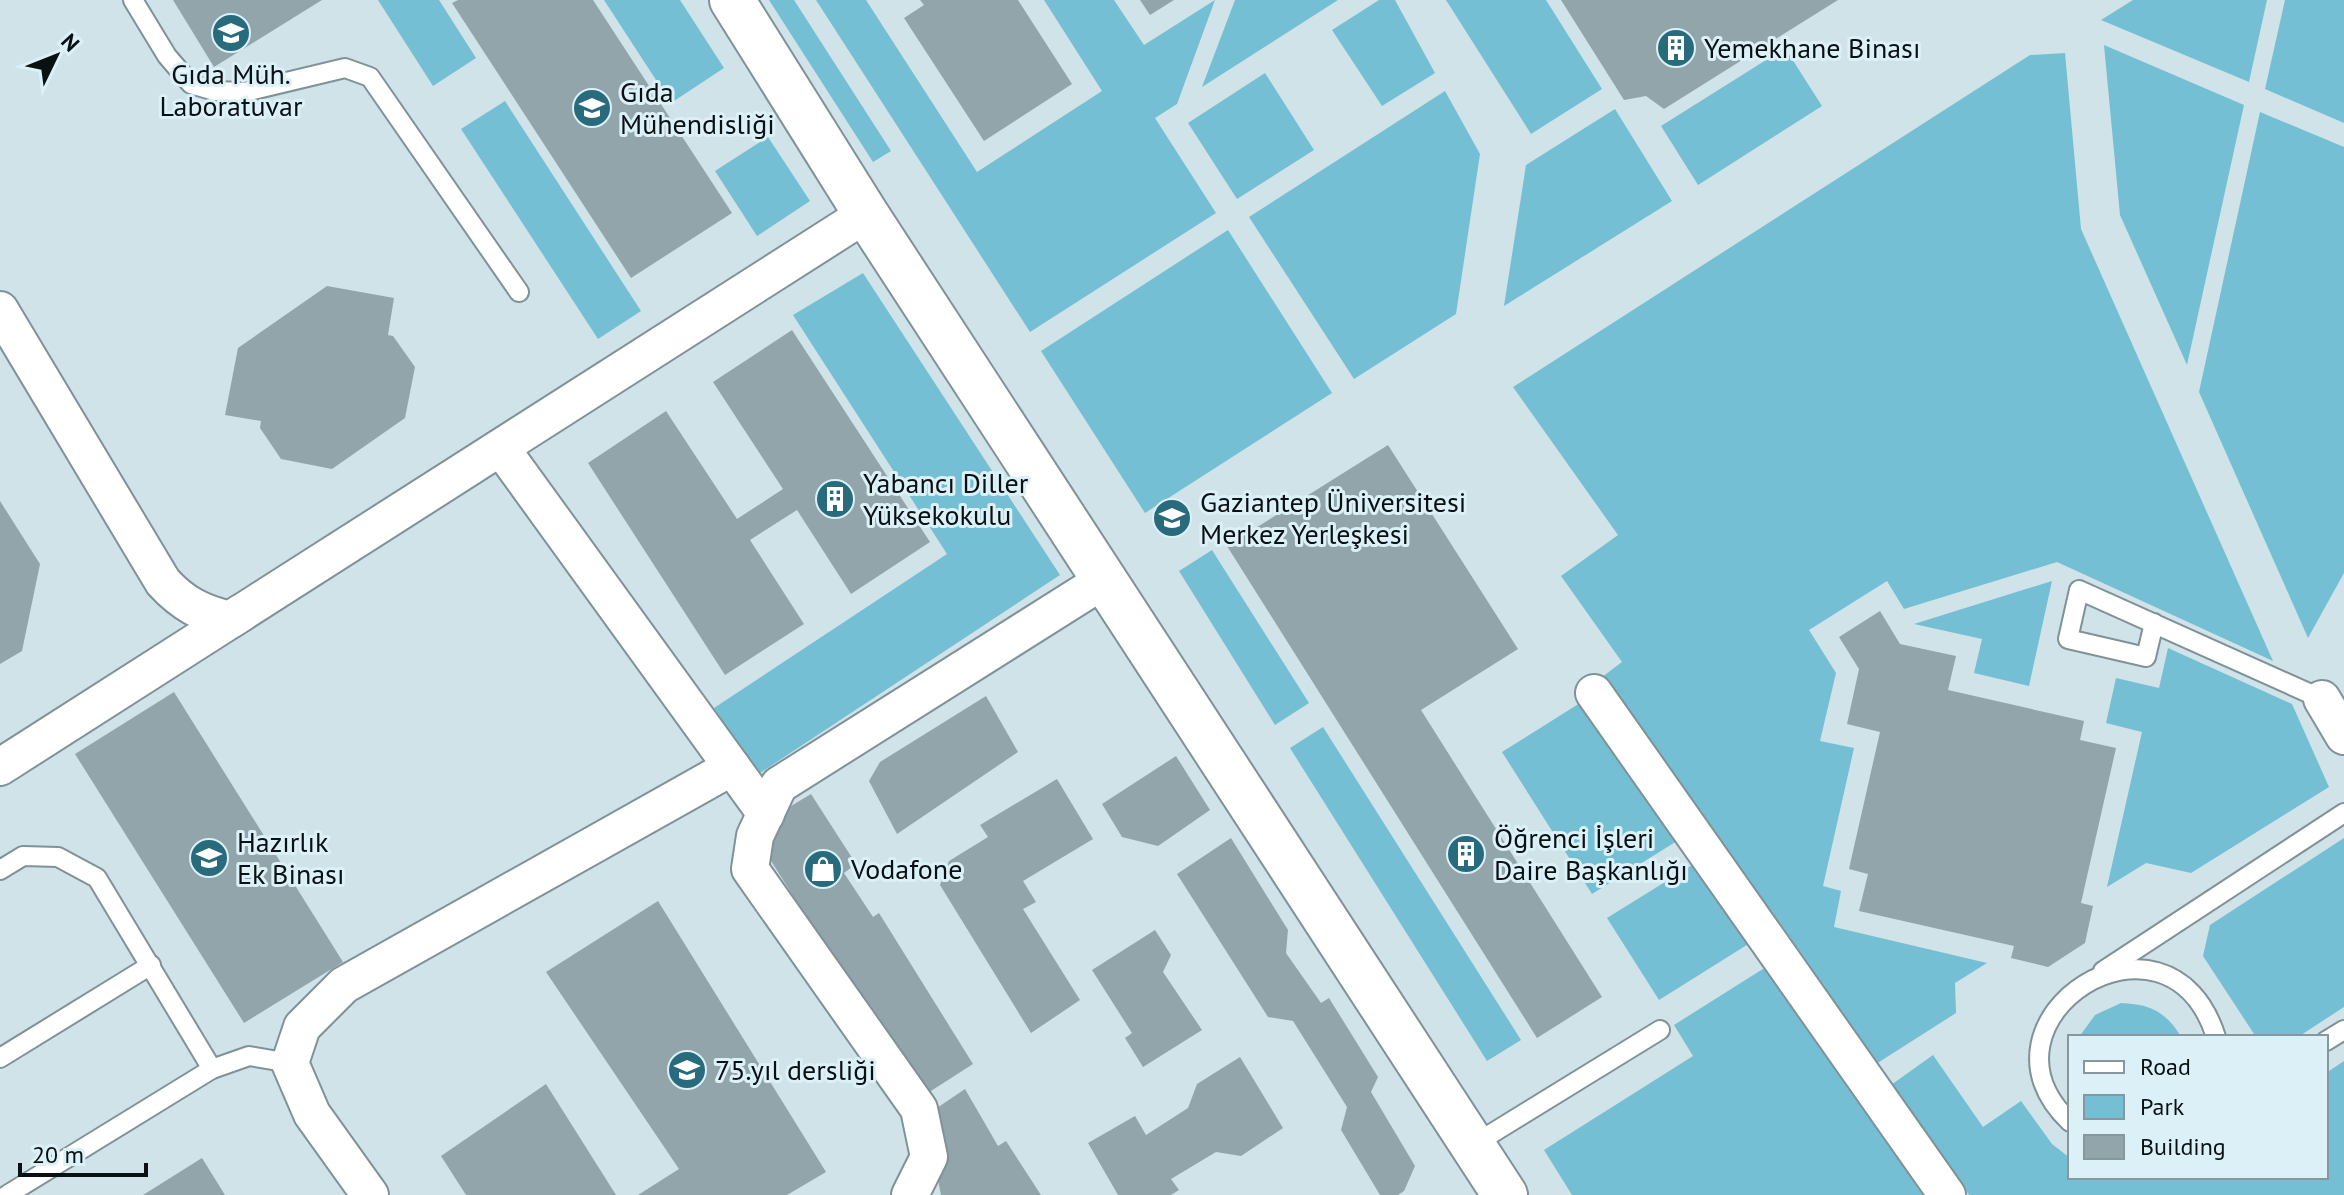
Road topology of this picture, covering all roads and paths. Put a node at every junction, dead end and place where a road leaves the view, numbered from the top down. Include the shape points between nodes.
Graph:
1 (133, 0) edge
2 (732, 0) edge
3 (866, 214) junction
4 (519, 292) dead end
5 (0, 310) edge
6 (501, 448) junction
7 (1104, 580) junction
8 (259, 602) junction
9 (2154, 623) junction
10 (1594, 693) dead end
11 (2322, 699) joint
12 (2344, 736) edge
13 (0, 767) edge
14 (732, 767) junction
15 (2344, 813) edge
16 (766, 814) junction
17 (0, 870) edge
18 (151, 965) junction
19 (2094, 977) junction
20 (1660, 1030) dead end
21 (2215, 1035) edge
22 (0, 1058) edge
23 (290, 1063) junction
24 (212, 1069) junction
25 (2068, 1119) edge
26 (1473, 1145) junction
27 (9, 1194) edge
28 (370, 1195) edge
29 (910, 1195) edge
30 (1505, 1195) edge
31 (1947, 1195) edge

1 - 4 lane via 191,84 245,92 345,68 370,77
2 - 3 street
3 - 6 street
3 - 7 street
5 - 8 street via 163,582 202,613 230,620
6 - 8 street
6 - 14 street
7 - 16 street via 779,785
7 - 26 street
8 - 13 street
9 - 9 lane via 2079,590 2068,639 2146,657
9 - 11 lane
10 - 31 street
11 - 12 street
14 - 16 street
14 - 23 street via 344,985 302,1027
15 - 19 lane
16 - 29 street via 755,836 750,869 919,1109 929,1157
17 - 18 lane via 23,856 58,857 97,878
18 - 22 lane
18 - 24 lane
19 - 21 lane via 2140,969 2162,975 2199,1003
19 - 25 lane via 2058,1005 2041,1049 2048,1094
20 - 26 lane
23 - 24 lane via 249,1056
23 - 28 street via 312,1114
24 - 27 lane
26 - 30 street

